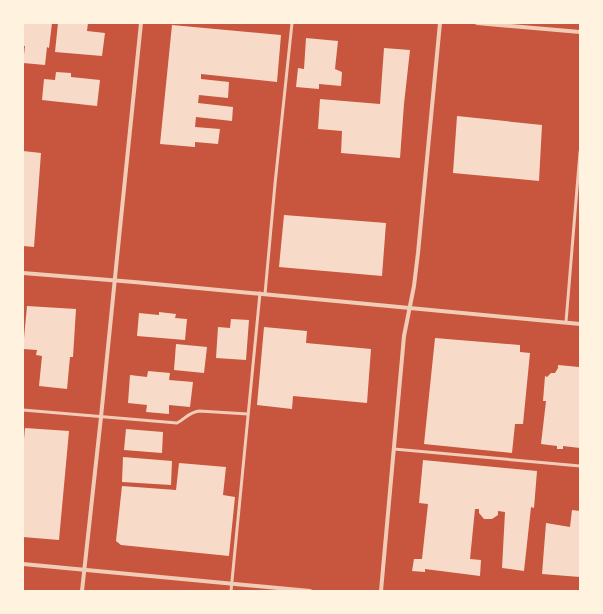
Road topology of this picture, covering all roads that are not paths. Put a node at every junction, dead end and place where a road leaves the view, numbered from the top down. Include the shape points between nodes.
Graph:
1 (141, 23) edge
2 (292, 23) edge
3 (440, 23) edge
4 (478, 23) edge
5 (580, 32) edge
6 (580, 152) edge
7 (23, 273) edge
8 (115, 280) junction
9 (260, 293) junction
10 (266, 294) junction
11 (409, 307) junction
12 (566, 322) junction
13 (580, 324) edge
14 (23, 410) edge
15 (248, 414) junction
16 (101, 417) junction
17 (394, 449) junction
18 (580, 466) edge
19 (23, 564) edge
20 (84, 570) junction
21 (231, 584) junction
22 (82, 591) edge
23 (230, 591) edge
24 (310, 591) edge
25 (381, 591) edge

1 - 8 street
2 - 10 lane
3 - 11 street via 418,253
4 - 5 street
6 - 12 lane
7 - 8 street
8 - 9 street
8 - 16 street
9 - 10 street
9 - 15 lane
10 - 11 street
11 - 12 street
11 - 17 street
12 - 13 street
14 - 16 lane
15 - 16 lane via 199,411 177,423
15 - 21 lane
16 - 20 street
17 - 18 lane
17 - 25 street
19 - 20 street
20 - 21 street
20 - 22 street
21 - 23 lane
21 - 24 street

